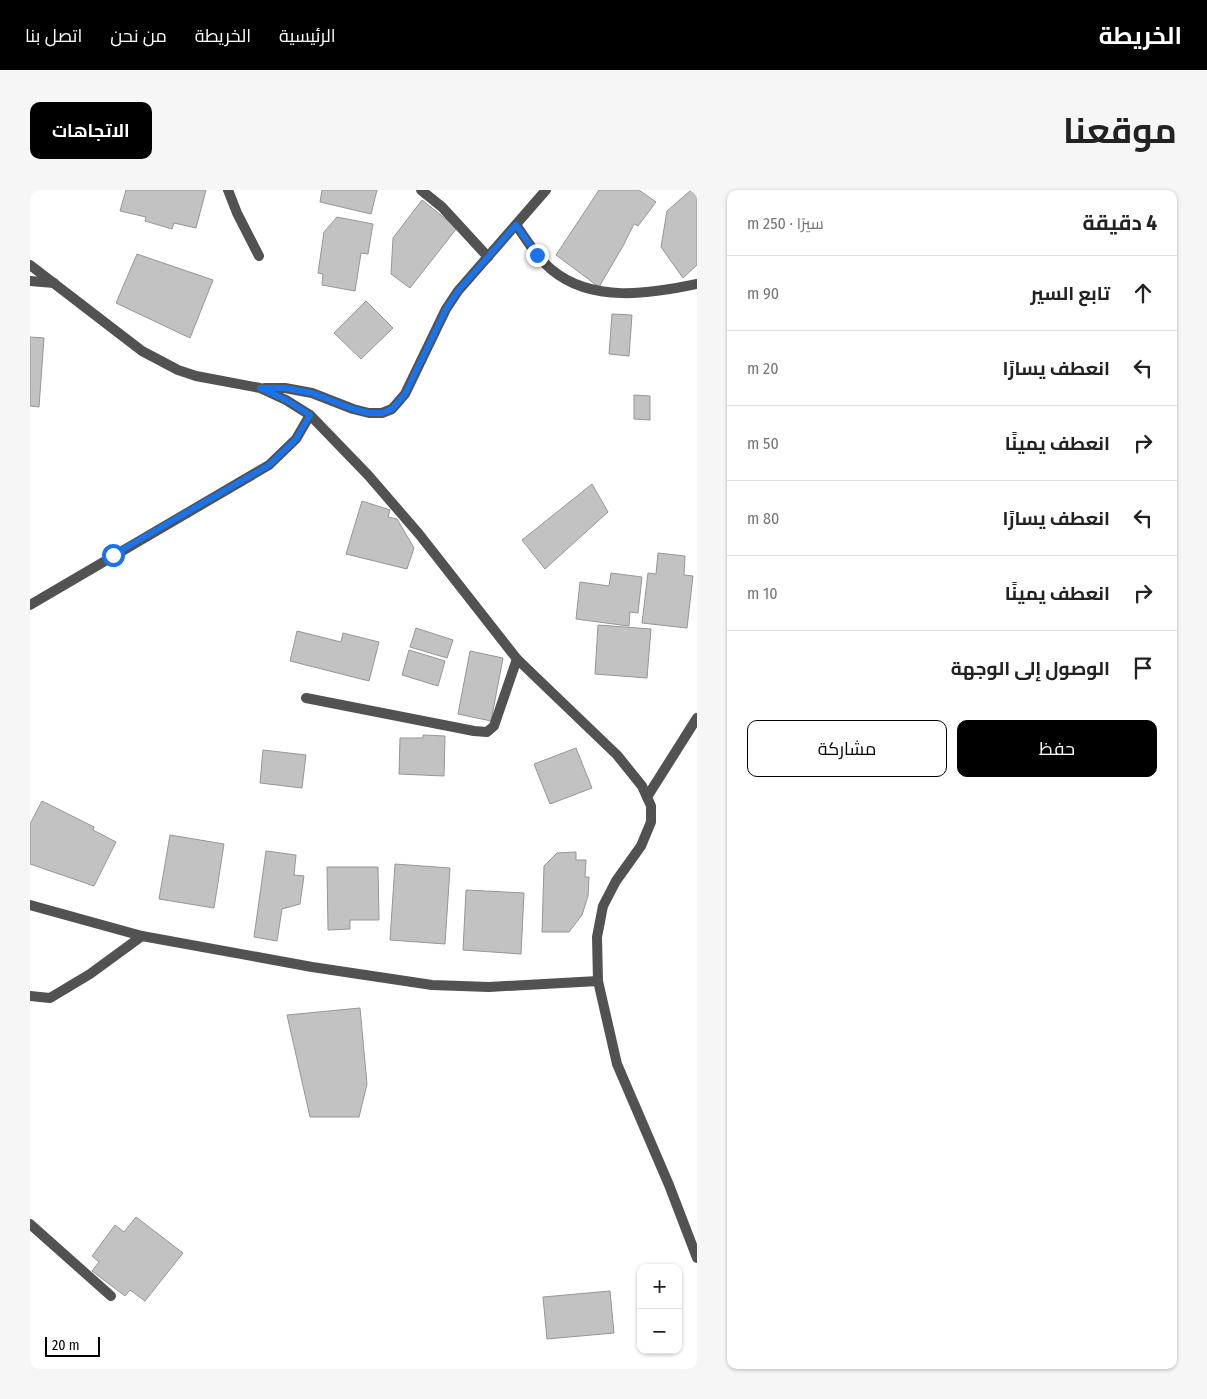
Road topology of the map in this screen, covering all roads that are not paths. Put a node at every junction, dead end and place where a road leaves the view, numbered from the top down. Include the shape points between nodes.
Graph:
1 (228, 190) edge
2 (421, 190) edge
3 (546, 190) edge
4 (516, 225) junction
5 (259, 256) dead end
6 (488, 257) junction
7 (30, 265) edge
8 (30, 281) edge
9 (54, 282) junction
10 (697, 284) edge
11 (260, 388) junction
12 (310, 415) junction
13 (30, 605) edge
14 (517, 659) junction
15 (306, 698) dead end
16 (697, 718) edge
17 (648, 798) junction
18 (30, 905) edge
19 (142, 936) junction
20 (598, 981) junction
21 (30, 996) edge
22 (30, 1224) edge
23 (697, 1258) edge
24 (111, 1296) dead end

1 - 5 street
2 - 6 street via 442,207
3 - 4 street
4 - 6 street
4 - 10 street via 544,263 584,288 617,294
6 - 11 street via 446,309 405,394 392,409 369,413 306,391
7 - 9 street
8 - 9 street
9 - 11 street via 160,362 196,376
11 - 12 street
12 - 13 street via 296,439 269,465
12 - 14 street via 413,527
14 - 15 street via 494,726 487,732
14 - 17 street via 627,767
16 - 17 street
17 - 20 street via 652,815 648,831 603,906 597,937
18 - 19 street
19 - 20 street via 312,968 432,985 490,987
19 - 21 street via 50,998
20 - 23 street via 617,1064
22 - 24 street

